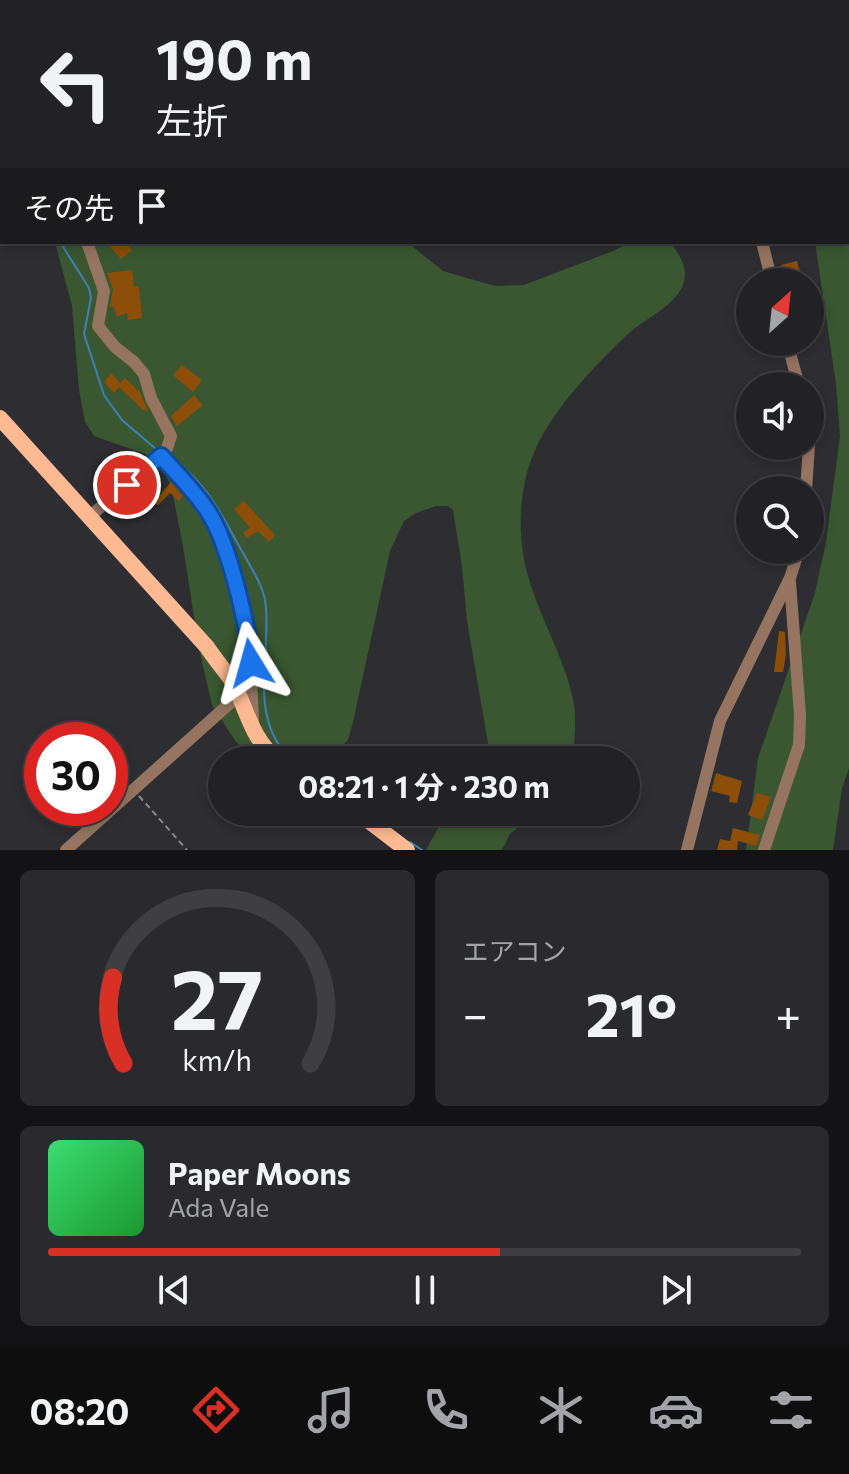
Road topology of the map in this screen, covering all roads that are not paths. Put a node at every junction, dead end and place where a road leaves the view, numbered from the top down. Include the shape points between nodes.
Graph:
1 (88, 244) edge
2 (762, 244) edge
3 (768, 268) edge
4 (0, 418) edge
5 (161, 456) junction
6 (89, 517) junction
7 (794, 564) edge
8 (790, 578) junction
9 (238, 696) junction
10 (250, 725) junction
11 (263, 746) edge
12 (375, 826) edge
13 (66, 850) edge
14 (407, 850) edge
15 (687, 850) edge
16 (764, 850) edge

1 - 5 street via 104,291 98,326 144,374 171,432
2 - 3 street
4 - 6 main road
5 - 6 street
5 - 10 street via 209,512 221,538 249,638
6 - 9 main road via 207,647
7 - 8 street
8 - 15 street via 720,721
8 - 16 street via 799,745
9 - 10 main road
9 - 13 street
10 - 11 main road
12 - 14 main road

